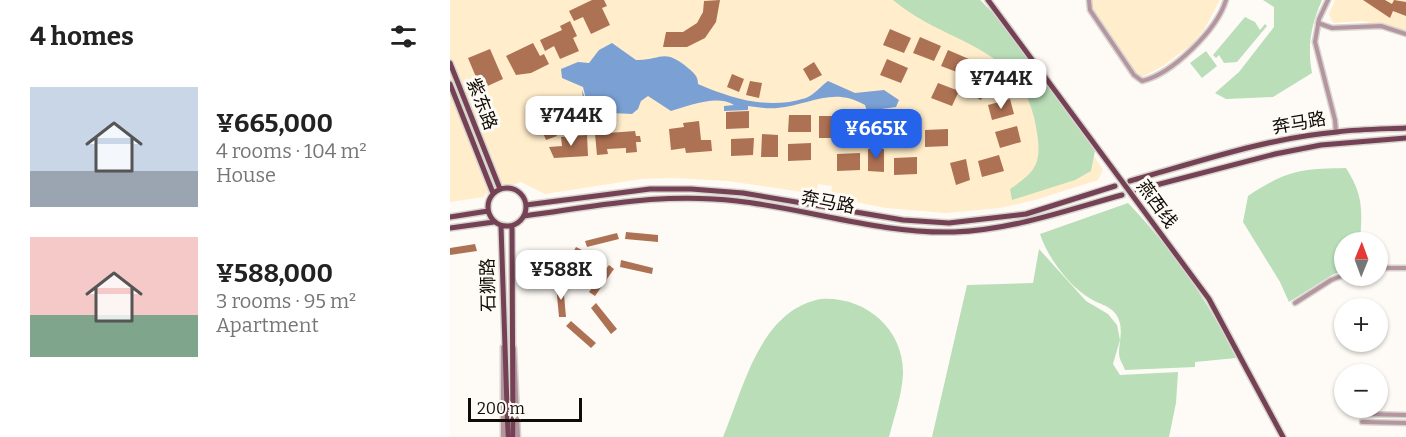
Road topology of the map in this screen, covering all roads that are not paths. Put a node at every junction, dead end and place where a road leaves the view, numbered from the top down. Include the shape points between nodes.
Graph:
1 (988, 0) edge
2 (1089, 0) edge
3 (1226, 0) edge
4 (1328, 0) edge
5 (1318, 23) junction
6 (1406, 34) edge
7 (450, 63) edge
8 (450, 84) edge
9 (1406, 128) edge
10 (1336, 132) junction
11 (1406, 138) edge
12 (1131, 181) dead end
13 (1115, 186) dead end
14 (500, 189) junction
15 (1137, 190) dead end
16 (493, 193) junction
17 (1122, 195) dead end
18 (526, 205) junction
19 (488, 211) junction
20 (524, 216) junction
21 (450, 217) edge
22 (494, 222) junction
23 (501, 226) junction
24 (512, 226) junction
25 (450, 228) edge
26 (1388, 268) edge
27 (1406, 268) edge
28 (1334, 279) edge
29 (1295, 303) dead end
30 (504, 343) junction
31 (514, 346) junction
32 (1388, 415) edge
33 (1406, 415) edge
34 (1362, 422) dead end
35 (1406, 423) edge
36 (503, 437) edge
37 (508, 437) edge
38 (513, 437) edge
39 (518, 437) edge
40 (1283, 437) edge

1 - 40 main road, 燕西线 via 1209,299
2 - 3 street via 1090,10 1142,81 1200,42
4 - 5 street
5 - 6 street via 1332,28 1381,26
5 - 10 street via 1318,62
7 - 14 main road, 紫东路
8 - 16 main road, 紫东路
9 - 10 main road, 奔马路
10 - 12 main road, 奔马路 via 1226,154
11 - 15 main road, 奔马路 via 1310,147 1236,162
13 - 18 main road, 奔马路 via 1026,214 949,223 903,220 743,193 691,189 650,189
14 - 16 main road
14 - 18 main road via 519,192
16 - 19 main road
17 - 20 main road, 奔马路 via 1005,227 953,232 886,227 740,201 687,197 651,198
18 - 20 main road
19 - 21 main road
19 - 22 main road
20 - 24 main road
22 - 23 main road
22 - 25 main road
23 - 24 main road
23 - 30 main road, 石狮路
24 - 31 main road, 石狮路
26 - 27 street
28 - 29 street
30 - 36 street, 石狮路
30 - 37 main road, 石狮路
31 - 38 main road, 石狮路
31 - 39 street, 石狮路
32 - 33 street
34 - 35 street

